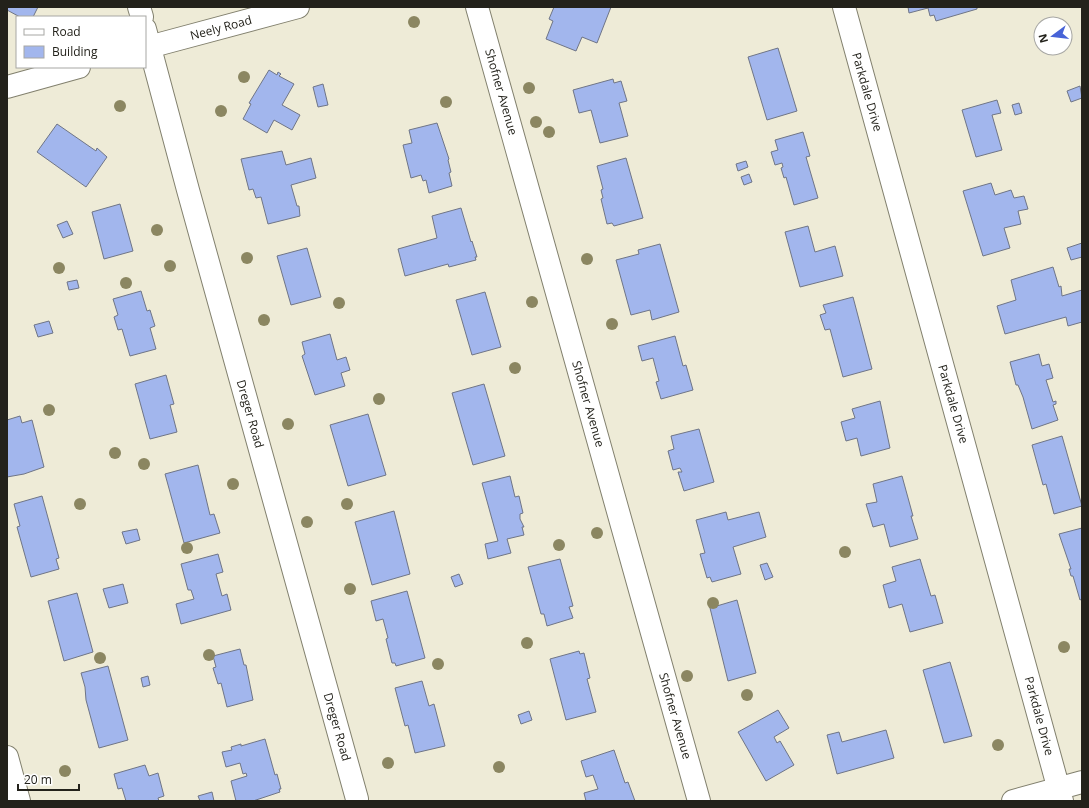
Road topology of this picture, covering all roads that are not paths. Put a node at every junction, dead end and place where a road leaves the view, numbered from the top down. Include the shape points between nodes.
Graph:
1 (298, 7) edge
2 (477, 7) edge
3 (844, 7) edge
4 (147, 42) edge
5 (75, 68) edge
6 (7, 87) edge
7 (7, 757) edge
8 (1082, 782) edge
9 (1060, 795) edge
10 (357, 799) dead end
11 (19, 801) edge
12 (699, 801) edge
13 (1013, 801) edge

1 - 4 street, Neely Road
2 - 12 street, Shofner Avenue
3 - 9 street, Parkdale Drive
4 - 10 street, Dreger Road
5 - 6 street
7 - 11 street
8 - 9 street
9 - 13 street

